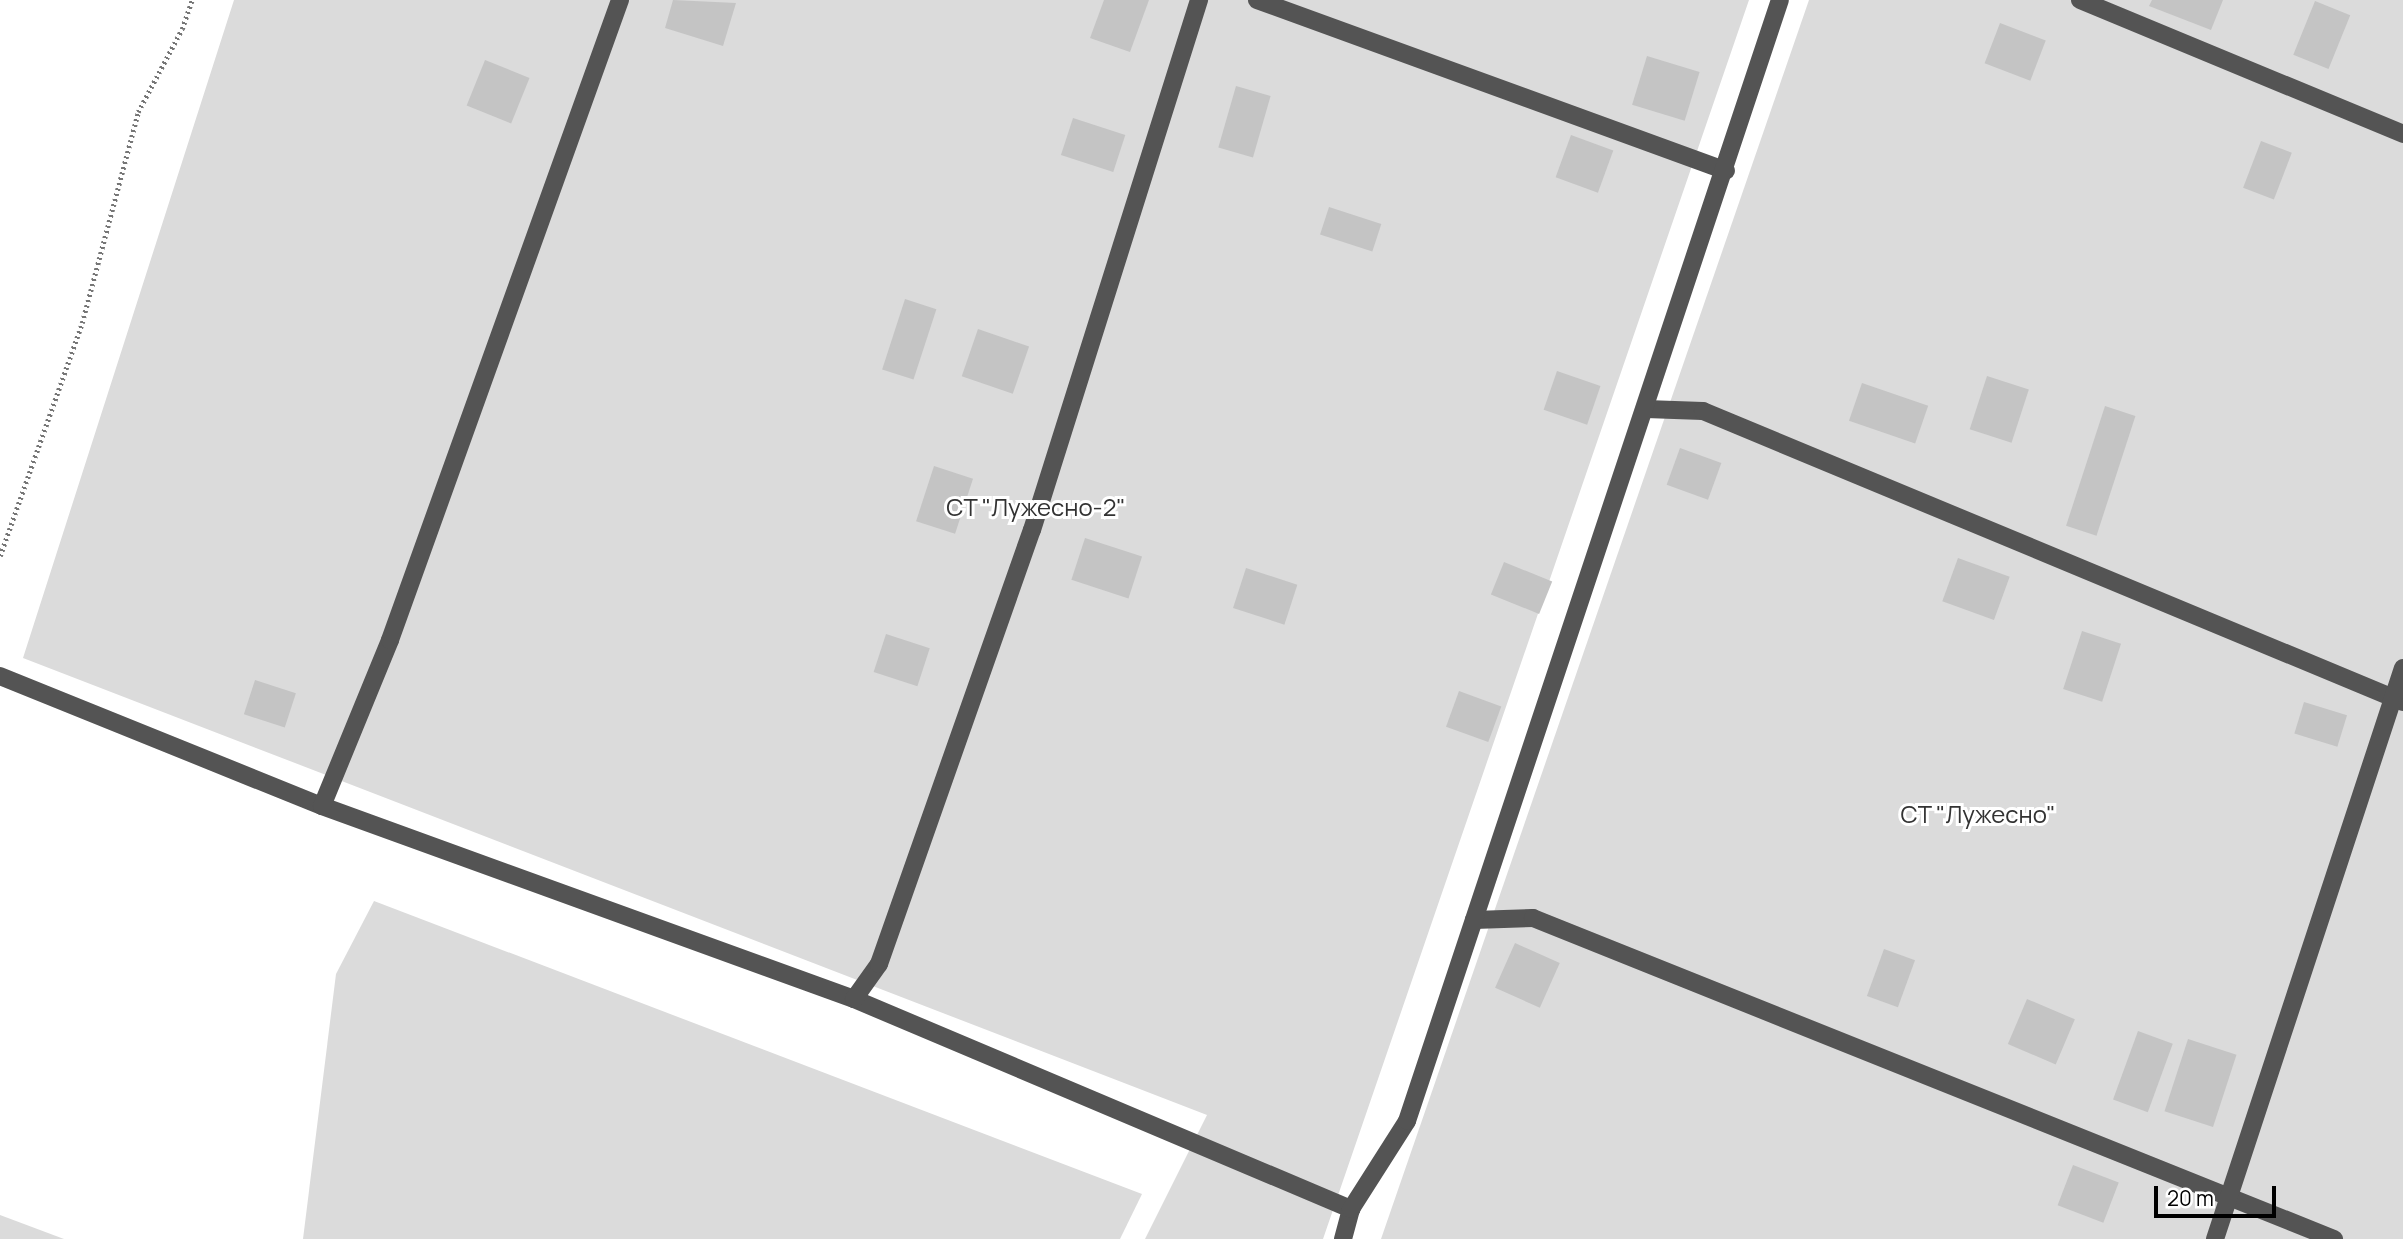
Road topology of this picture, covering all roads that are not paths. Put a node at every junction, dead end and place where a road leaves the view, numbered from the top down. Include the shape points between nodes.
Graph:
1 (620, 0) edge
2 (1199, 0) edge
3 (1257, 0) edge
4 (1780, 0) edge
5 (2080, 0) edge
6 (2403, 134) edge
7 (1726, 171) junction
8 (1646, 409) junction
9 (2403, 668) edge
10 (0, 676) edge
11 (2398, 700) edge
12 (323, 806) junction
13 (1475, 920) junction
14 (854, 999) junction
15 (2229, 1196) junction
16 (1351, 1209) junction
17 (1343, 1239) edge
18 (2215, 1239) edge
19 (2334, 1239) edge

1 - 12 lane via 390,640
2 - 14 lane via 1032,530 879,964
3 - 7 lane
4 - 7 lane
5 - 6 lane
7 - 8 lane
8 - 11 lane via 1703,411
8 - 13 lane
9 - 11 lane
10 - 12 lane
11 - 15 lane
12 - 14 lane
13 - 15 lane via 1533,918
13 - 16 lane via 1407,1121
14 - 16 lane
15 - 18 lane
15 - 19 lane
16 - 17 lane

